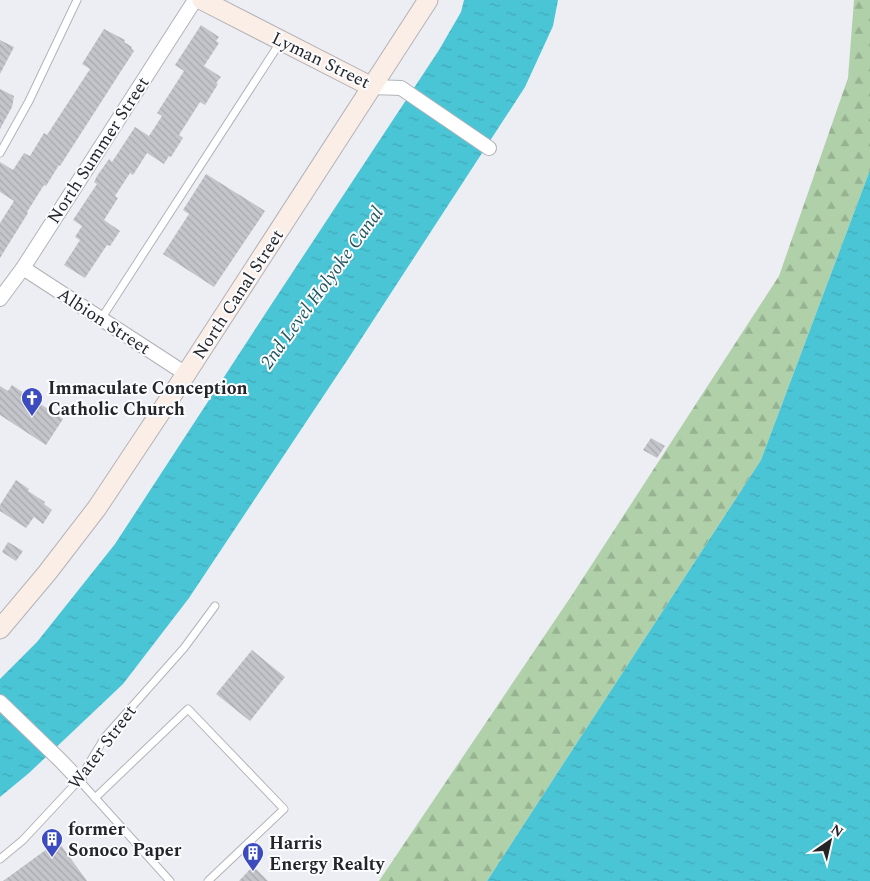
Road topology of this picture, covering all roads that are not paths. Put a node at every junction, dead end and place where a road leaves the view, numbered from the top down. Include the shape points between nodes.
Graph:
1 (77, 0) edge
2 (195, 0) edge
3 (202, 0) edge
4 (428, 0) edge
5 (281, 40) junction
6 (372, 87) junction
7 (489, 148) dead end
8 (0, 153) edge
9 (23, 268) junction
10 (0, 299) edge
11 (101, 319) junction
12 (186, 374) junction
13 (214, 606) dead end
14 (0, 628) edge
15 (0, 702) edge
16 (79, 780) junction
17 (95, 798) junction
18 (0, 859) edge
19 (170, 881) edge
20 (208, 881) edge

1 - 8 lane via 29,101
2 - 9 street, North Summer Street
3 - 5 street, Lyman Street
4 - 6 street, North Canal Street
5 - 6 street, Lyman Street
5 - 11 lane
6 - 7 street, Lyman Street via 401,88
6 - 12 street, North Canal Street
9 - 10 street, North Summer Street
9 - 11 street, Albion Street
11 - 12 street, Albion Street
12 - 14 street, North Canal Street via 97,508
13 - 16 lane, Water Street via 184,648 105,737
15 - 16 street
16 - 17 lane
16 - 18 lane, Water Street via 23,840
17 - 19 lane
17 - 20 lane via 188,709 284,810

